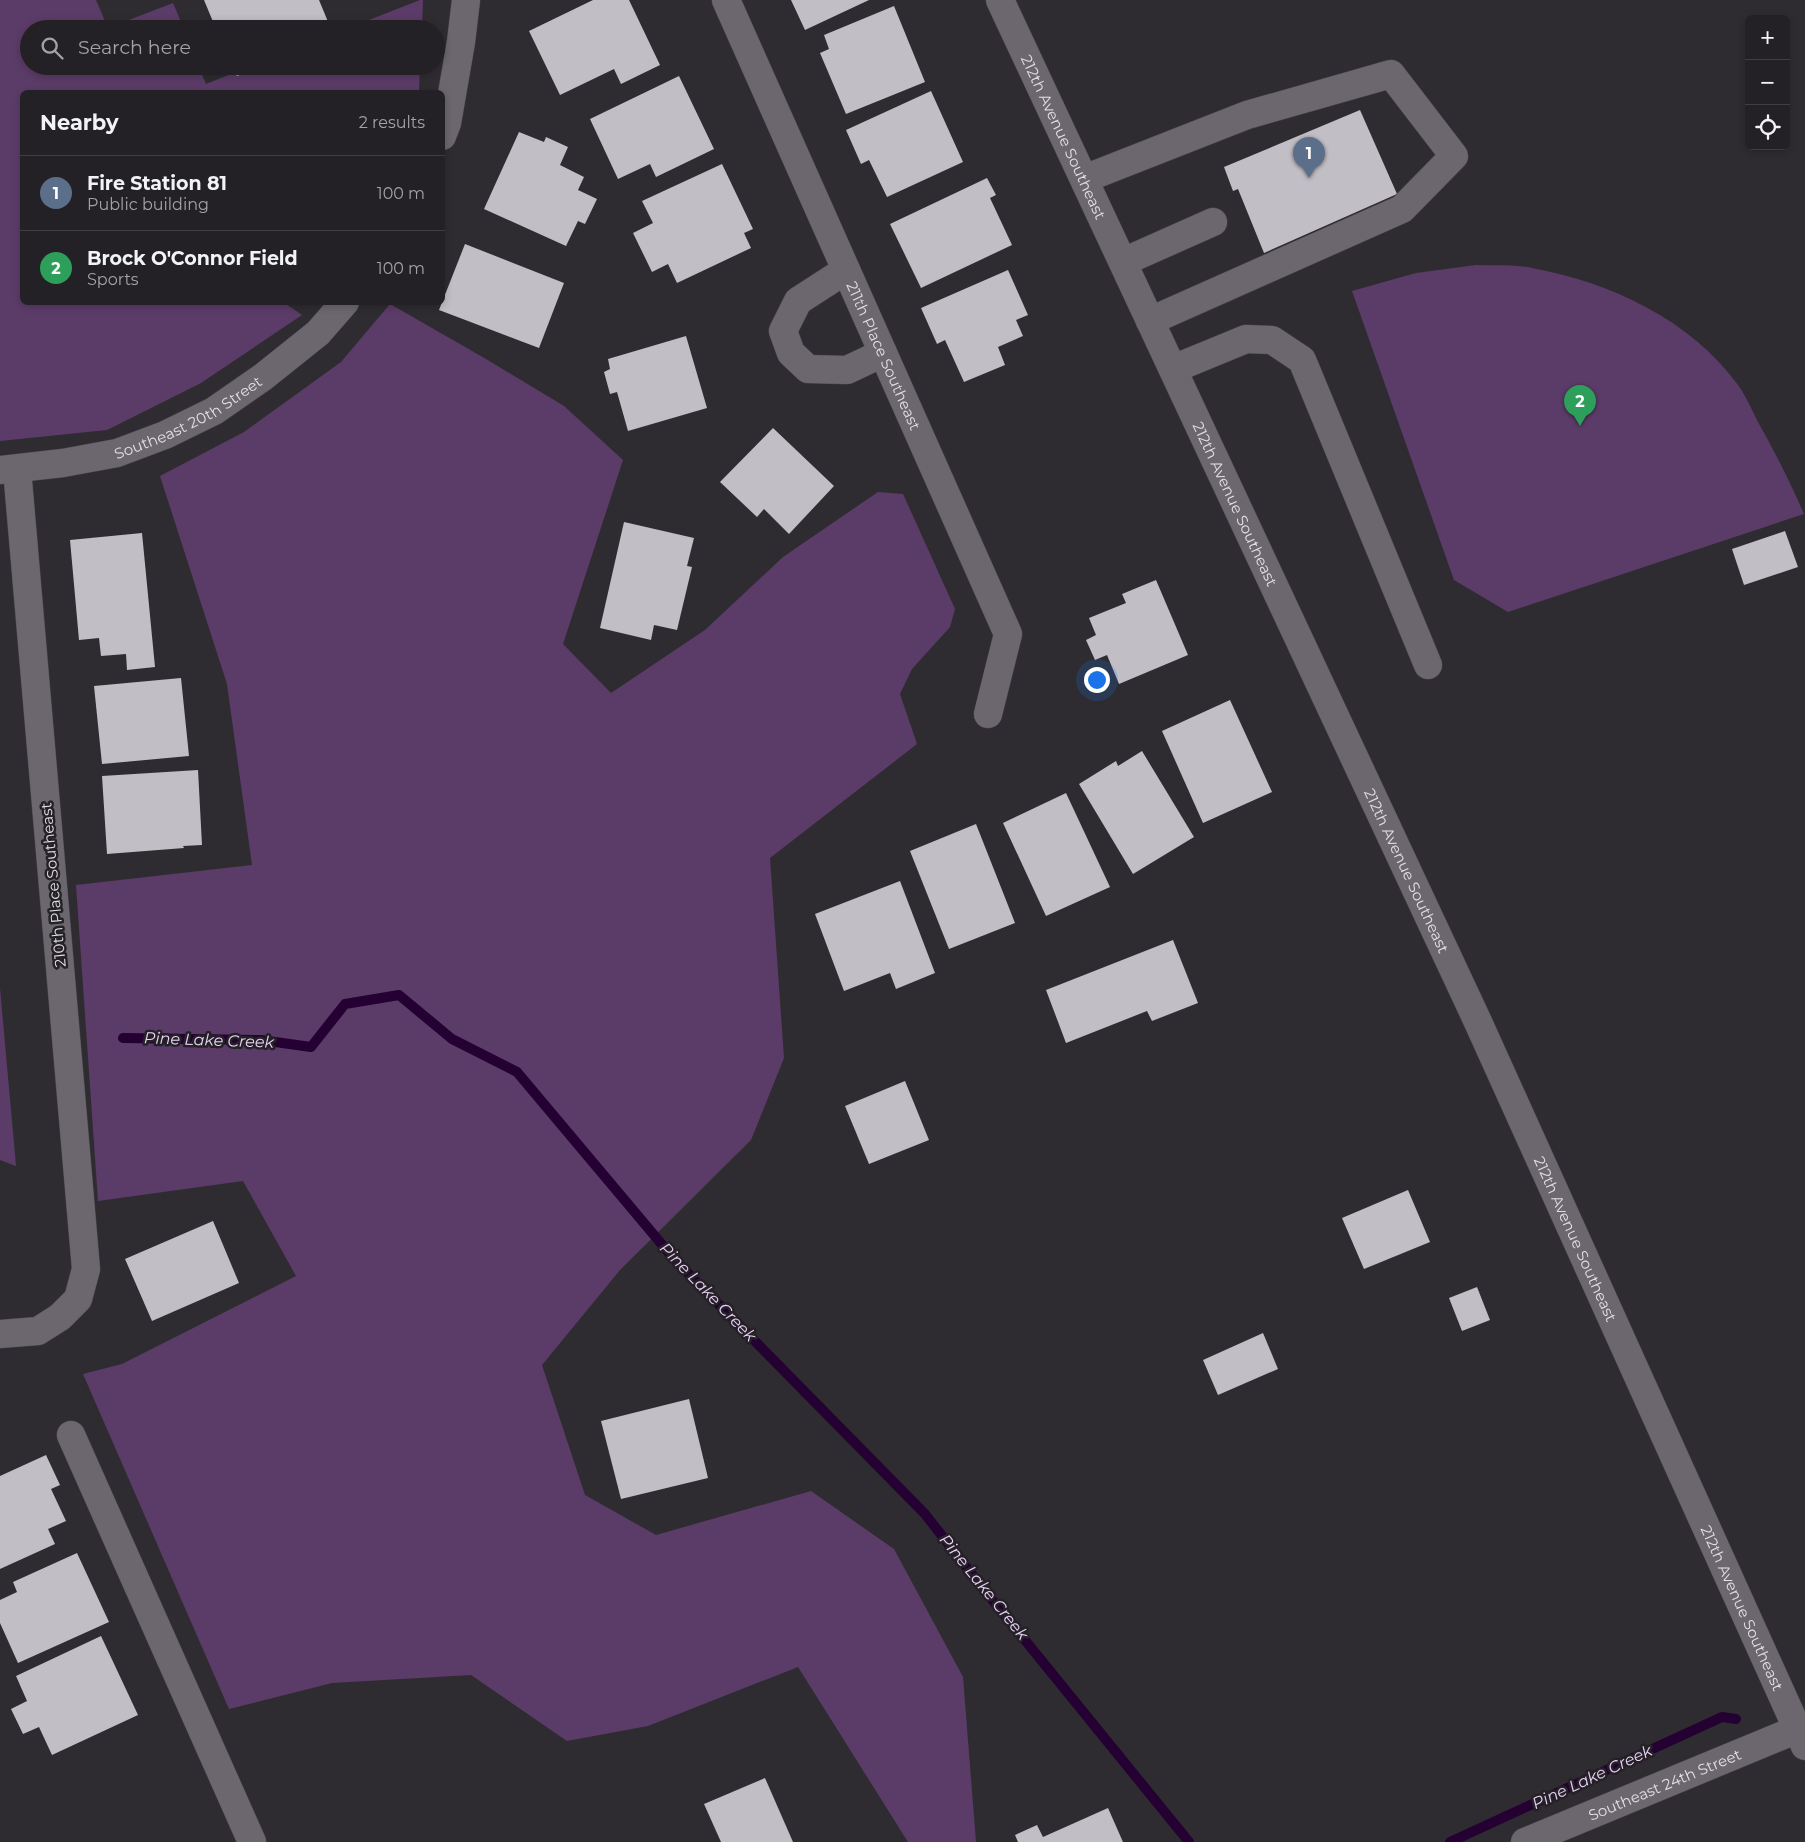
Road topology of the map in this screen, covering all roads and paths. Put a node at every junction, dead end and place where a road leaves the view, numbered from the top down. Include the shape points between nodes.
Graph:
1 (466, 0) edge
2 (726, 0) edge
3 (1000, 0) edge
4 (445, 128) edge
5 (1084, 179) junction
6 (1213, 222) dead end
7 (1123, 262) junction
8 (846, 270) junction
9 (342, 305) edge
10 (1150, 321) junction
11 (883, 353) junction
12 (1172, 369) junction
13 (9, 470) edge
14 (1428, 665) dead end
15 (988, 714) dead end
16 (0, 1334) edge
17 (71, 1435) dead end
18 (1803, 1734) edge
19 (252, 1842) edge
20 (1525, 1842) edge

1 - 4 street
2 - 8 street, 211th Place Southeast
3 - 5 street, 212th Avenue Southeast
5 - 7 street, 212th Avenue Southeast
5 - 10 street via 1247,114 1390,74 1454,156 1402,209
6 - 7 street
7 - 10 street, 212th Avenue Southeast
8 - 11 street, 211th Place Southeast
8 - 11 street via 798,300 783,331 791,353 808,370 847,370
9 - 13 street, Southeast 20th Street via 311,338 214,411 165,435 117,453
10 - 12 street, 212th Avenue Southeast
11 - 15 street, 211th Place Southeast via 1008,634
12 - 14 street via 1246,339 1272,340 1302,360
12 - 18 street, 212th Avenue Southeast via 1478,1022
13 - 16 street, 210th Place Southeast via 86,1269 78,1299 60,1318 38,1331
17 - 19 street
18 - 20 street, Southeast 24th Street

